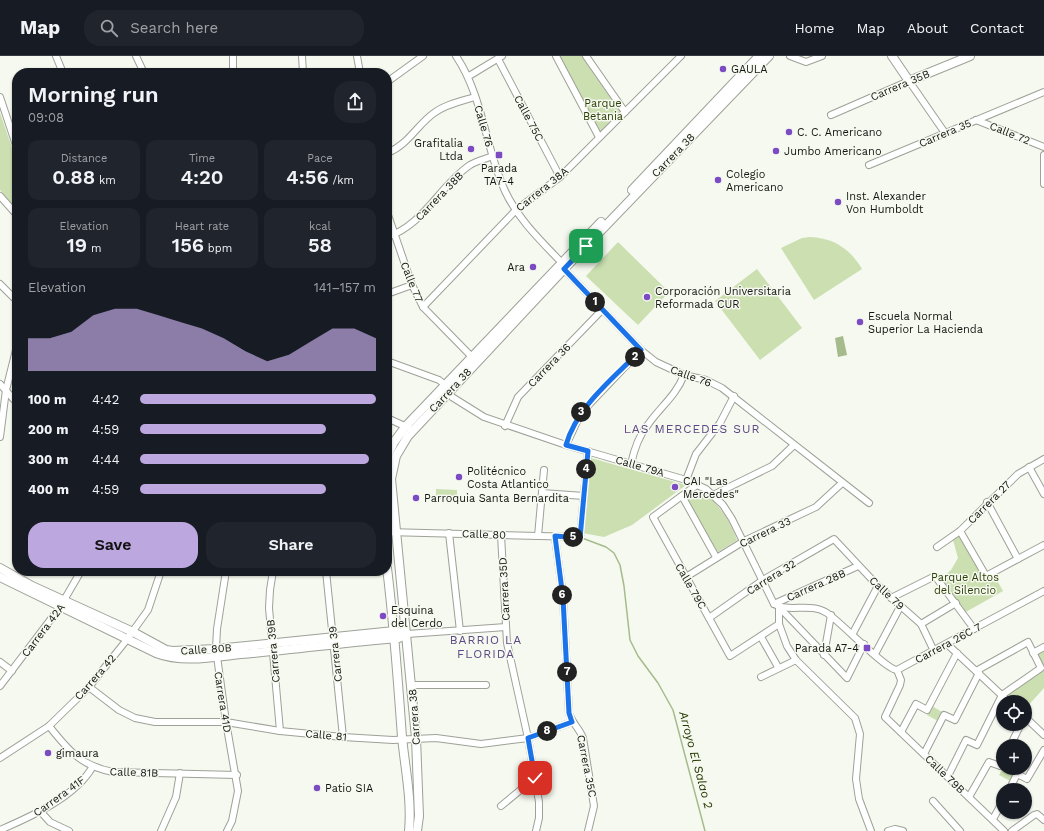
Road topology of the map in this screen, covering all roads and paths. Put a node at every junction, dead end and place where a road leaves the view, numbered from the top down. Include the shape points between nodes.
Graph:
1 (56, 56) edge
2 (136, 56) edge
3 (233, 56) edge
4 (302, 56) edge
5 (357, 56) edge
6 (423, 56) edge
7 (456, 56) edge
8 (556, 56) edge
9 (681, 56) edge
10 (759, 56) edge
11 (769, 56) edge
12 (790, 56) edge
13 (822, 56) edge
14 (892, 56) edge
15 (970, 56) edge
16 (500, 57) edge
17 (590, 57) edge
18 (61, 68) edge
19 (142, 68) edge
20 (233, 68) edge
21 (303, 68) edge
22 (359, 68) edge
23 (469, 76) junction
24 (392, 78) edge
25 (909, 81) junction
26 (1044, 92) edge
27 (0, 97) edge
28 (475, 97) junction
29 (625, 112) junction
30 (831, 115) dead end
31 (976, 120) junction
32 (12, 133) edge
33 (945, 133) junction
34 (599, 137) junction
35 (1044, 147) edge
36 (392, 150) edge
37 (1044, 155) edge
38 (493, 156) junction
39 (869, 165) dead end
40 (560, 177) junction
41 (1044, 184) edge
42 (0, 196) edge
43 (12, 209) edge
44 (516, 210) junction
45 (392, 226) edge
46 (395, 234) junction
47 (392, 235) edge
48 (563, 266) junction
49 (0, 284) edge
50 (412, 285) junction
51 (392, 292) edge
52 (12, 296) edge
53 (422, 307) junction
54 (602, 310) junction
55 (641, 350) junction
56 (472, 358) junction
57 (392, 363) edge
58 (12, 366) edge
59 (684, 375) junction
60 (0, 384) edge
61 (447, 389) junction
62 (6, 390) junction
63 (734, 396) junction
64 (12, 397) edge
65 (392, 420) edge
66 (505, 426) junction
67 (410, 428) junction
68 (0, 437) edge
69 (566, 445) junction
70 (794, 445) junction
71 (392, 446) edge
72 (588, 451) junction
73 (1044, 459) edge
74 (631, 464) junction
75 (1029, 467) junction
76 (392, 469) edge
77 (544, 470) dead end
78 (686, 480) junction
79 (842, 483) junction
80 (698, 484) junction
81 (542, 493) junction
82 (1044, 494) edge
83 (713, 495) junction
84 (584, 496) junction
85 (682, 496) junction
86 (987, 502) junction
87 (869, 503) dead end
88 (960, 531) junction
89 (392, 532) edge
90 (449, 533) junction
91 (501, 535) junction
92 (538, 536) junction
93 (555, 536) junction
94 (392, 538) edge
95 (834, 539) joint
96 (744, 541) junction
97 (1044, 545) edge
98 (937, 547) dead end
99 (716, 557) junction
100 (1018, 559) junction
101 (858, 566) junction
102 (0, 568) edge
103 (12, 575) edge
104 (14, 576) edge
105 (78, 576) edge
106 (159, 576) edge
107 (225, 576) edge
108 (272, 576) edge
109 (326, 576) edge
110 (388, 576) edge
111 (0, 577) edge
112 (686, 577) junction
113 (763, 580) junction
114 (878, 586) junction
115 (1044, 591) edge
116 (891, 598) junction
117 (66, 599) junction
118 (956, 603) junction
119 (776, 605) junction
120 (900, 606) junction
121 (60, 607) junction
122 (831, 615) junction
123 (709, 618) junction
124 (779, 624) junction
125 (920, 624) junction
126 (506, 627) junction
127 (974, 629) junction
128 (460, 631) junction
129 (133, 632) junction
130 (853, 633) junction
131 (407, 634) junction
132 (395, 635) junction
133 (761, 637) junction
134 (128, 639) junction
135 (333, 641) junction
136 (864, 644) junction
137 (947, 644) junction
138 (1044, 646) edge
139 (272, 647) junction
140 (934, 651) junction
141 (217, 653) junction
142 (957, 653) junction
143 (1033, 653) junction
144 (875, 654) junction
145 (824, 655) junction
146 (796, 660) junction
147 (0, 662) edge
148 (778, 667) junction
149 (897, 670) junction
150 (12, 671) junction
151 (977, 672) junction
152 (761, 677) dead end
153 (412, 685) junction
154 (486, 685) dead end
155 (0, 686) edge
156 (88, 687) junction
157 (1002, 695) joint
158 (996, 707) edge
159 (226, 722) junction
160 (572, 722) junction
161 (1032, 724) edge
162 (50, 726) junction
163 (280, 731) junction
164 (901, 732) junction
165 (1044, 735) edge
166 (343, 737) junction
167 (416, 738) junction
168 (528, 738) junction
169 (402, 739) junction
170 (1044, 750) edge
171 (924, 754) junction
172 (0, 757) edge
173 (996, 763) edge
174 (93, 766) junction
175 (180, 773) junction
176 (236, 775) junction
177 (948, 776) junction
178 (535, 778) junction
179 (1012, 783) edge
180 (969, 797) junction
181 (933, 801) dead end
182 (501, 806) dead end
183 (41, 812) junction
184 (996, 814) edge
185 (993, 819) junction
186 (1044, 820) edge
187 (0, 830) edge
188 (69, 831) edge
189 (162, 831) edge
190 (227, 831) edge
191 (409, 831) edge
192 (417, 831) edge
193 (536, 831) edge
194 (588, 831) edge
195 (871, 831) edge
196 (888, 831) edge
197 (904, 831) edge
198 (960, 831) edge
199 (1004, 831) edge
200 (1012, 831) edge

1 - 18 street
2 - 19 street
3 - 20 street
4 - 21 street
5 - 22 street
6 - 24 street
7 - 23 street, Calle 76
8 - 34 street
9 - 29 street, Carrera 38A
10 - 48 main road, Carrera 38
11 - 48 main road, Carrera 38
12 - 13 street via 806,62
14 - 25 main road
15 - 25 main road, Carrera 35B
16 - 23 street
16 - 40 street, Calle 75C
17 - 29 street
23 - 28 street, Calle 76
25 - 30 street, Carrera 35B
25 - 33 street
26 - 31 street, Carrera 35
27 - 32 street
28 - 36 street via 447,105 434,113 403,144
28 - 38 street, Calle 76
29 - 34 street, Carrera 38A
31 - 33 street, Carrera 35
31 - 35 street, Calle 72
33 - 39 street, Carrera 35
34 - 40 street, Carrera 38A
37 - 41 street
38 - 44 street, Calle 76 via 505,190
38 - 46 street, Carrera 38B via 469,166 415,222
40 - 44 street, Carrera 38A
42 - 43 street
44 - 48 street, Calle 76
44 - 53 street, Carrera 38A
45 - 46 street, Calle 77
46 - 47 street, Carrera 38B
46 - 50 street, Calle 77
48 - 54 street, Calle 76
48 - 56 main road, Carrera 38
48 - 61 main road, Carrera 38
49 - 52 street
50 - 51 street
50 - 53 street, Calle 77
53 - 56 street, Calle 77
54 - 55 street, Calle 76
54 - 66 street, Carrera 36 via 518,397
55 - 59 street, Calle 76 via 656,362
55 - 69 street via 581,413
56 - 61 main road, Carrera 38
57 - 61 street, Calle 79A via 439,380
58 - 62 street
59 - 63 street, Calle 76 via 706,380
59 - 74 street via 675,394 641,435
60 - 62 street
61 - 66 street, Calle 79A via 484,418
61 - 67 main road, Carrera 38
62 - 64 street
62 - 68 street
63 - 70 street, Calle 76
63 - 78 street via 720,423 696,454
65 - 67 street
66 - 69 street, Calle 79A
67 - 71 main road, Carrera 38
67 - 76 main road, Carrera 38
69 - 72 street, Calle 79A
70 - 79 street, Calle 76
70 - 83 street via 772,466
72 - 74 street, Calle 79A
72 - 84 street
73 - 75 street, Carrera 27
74 - 78 street, Calle 79A
75 - 82 street
75 - 86 street, Carrera 27
77 - 81 street
78 - 80 street, Calle 79A
79 - 87 street, Calle 76
79 - 96 street, Carrera 33 via 816,507
80 - 83 street, Calle 79A
80 - 85 street
81 - 84 street
81 - 92 street
83 - 96 street, Calle 79A via 732,519
84 - 93 street, Calle 80 via 580,538
85 - 99 street
85 - 112 street, Calle 79C via 653,517
86 - 88 street, Carrera 27
86 - 100 street
88 - 98 street, Carrera 27
88 - 100 street via 986,576
89 - 90 street, Calle 80
90 - 91 street, Calle 80
90 - 128 street
91 - 92 street, Calle 80
91 - 126 street, Carrera 35D
92 - 93 street, Calle 80
93 - 160 street, Carrera 35C via 563,598 569,713
94 - 131 main road, Carrera 38
95 - 101 street, Calle 79
95 - 113 street, Carrera 32
96 - 99 street, Carrera 33
96 - 113 street, Calle 79A
97 - 100 street
99 - 112 street, Carrera 33
101 - 114 street, Calle 79
101 - 119 street, Carrera 28B
102 - 103 main road, Calle 80B
104 - 117 main road, Calle 80B
105 - 117 street, Carrera 42A
106 - 129 street, Carrera 42 via 148,610
107 - 141 street, Carrera 41D via 217,629
108 - 139 street, Carrera 39B via 270,590
109 - 135 street, Carrera 39
110 - 132 main road, Carrera 38
111 - 121 main road, Calle 80B
112 - 123 street, Calle 79C
113 - 119 street, Calle 79A
113 - 123 street, Carrera 32
114 - 116 street, Calle 79
114 - 130 street
115 - 127 street, Carrera 26C 7
116 - 118 street via 935,576
116 - 120 street, Calle 79
117 - 121 street, Carrera 42A
117 - 129 main road, Calle 80B
118 - 125 street
118 - 127 street
119 - 122 street via 819,609
119 - 124 street
119 - 145 street
120 - 125 street, Calle 79
120 - 144 street
121 - 134 main road, Calle 80B
121 - 150 street, Carrera 42A
122 - 130 street
122 - 145 street
123 - 133 street, Calle 79C via 730,656
124 - 133 street
124 - 146 street via 787,646
125 - 140 street, Calle 79
126 - 128 street, Calle 80B
126 - 168 street, Carrera 35D via 511,664
127 - 137 street, Carrera 26C 7
128 - 131 street, Calle 80B
129 - 134 street, Carrera 42
129 - 141 main road, Calle 80B via 166,650
130 - 136 street
131 - 132 main road, Calle 80B
131 - 153 main road, Carrera 38
132 - 135 main road, Calle 80B
132 - 169 main road, Carrera 38
133 - 148 street
134 - 141 main road, Calle 80B via 170,657
134 - 156 street, Carrera 42
135 - 139 main road, Calle 80B
135 - 166 street, Carrera 39
136 - 144 street
136 - 145 street via 847,678
137 - 140 street, Carrera 26C 7
137 - 142 street
138 - 143 street
139 - 141 main road, Calle 80B
139 - 163 street, Carrera 39B
140 - 149 street, Carrera 26C 7
141 - 159 street, Carrera 41D
142 - 151 street
142 - 164 street via 927,710 916,704
143 - 151 street via 1028,642
143 - 157 street via 1041,668
144 - 149 street via 889,668
146 - 148 street
146 - 195 street via 856,718 860,734 856,779 859,799
147 - 150 street
148 - 152 street
149 - 164 street, Calle 79B via 900,685 885,717
150 - 155 street, Carrera 42A
151 - 157 street
151 - 171 street via 955,720 944,715
153 - 154 street
153 - 167 main road, Carrera 38
156 - 159 street, Calle 81 via 119,710 135,718 155,722
156 - 162 street, Carrera 42
158 - 177 street via 977,745 966,740
159 - 163 street, Calle 81
159 - 176 street, Carrera 41D
160 - 168 street, Calle 81
160 - 194 street, Carrera 35C via 580,729 583,738 594,806
161 - 165 street
162 - 172 street, Carrera 42
162 - 174 street, Calle 81B via 71,753
163 - 166 street, Calle 81
164 - 171 street, Calle 79B
166 - 169 street, Calle 81
167 - 168 street, Calle 81 via 481,744
167 - 169 street, Calle 81
167 - 192 main road, Carrera 38 via 420,816
168 - 178 street, Carrera 35D
169 - 191 main road, Carrera 38 via 410,812
170 - 179 street via 1027,779 1017,774
171 - 177 street, Calle 79B
173 - 180 street via 989,762
174 - 175 street, Calle 81B via 113,772
174 - 183 street, Carrera 41F via 82,782
175 - 176 street, Calle 81B
175 - 189 street via 176,798
176 - 190 street, Carrera 41D via 237,803
177 - 180 street, Calle 79B
178 - 182 street
178 - 193 street, Carrera 35D via 539,802
180 - 185 street, Calle 79B
181 - 198 street
183 - 187 street, Carrera 41F
183 - 188 street via 50,822
184 - 185 street
185 - 199 street, Calle 79B
186 - 200 street via 1037,814
196 - 197 street

